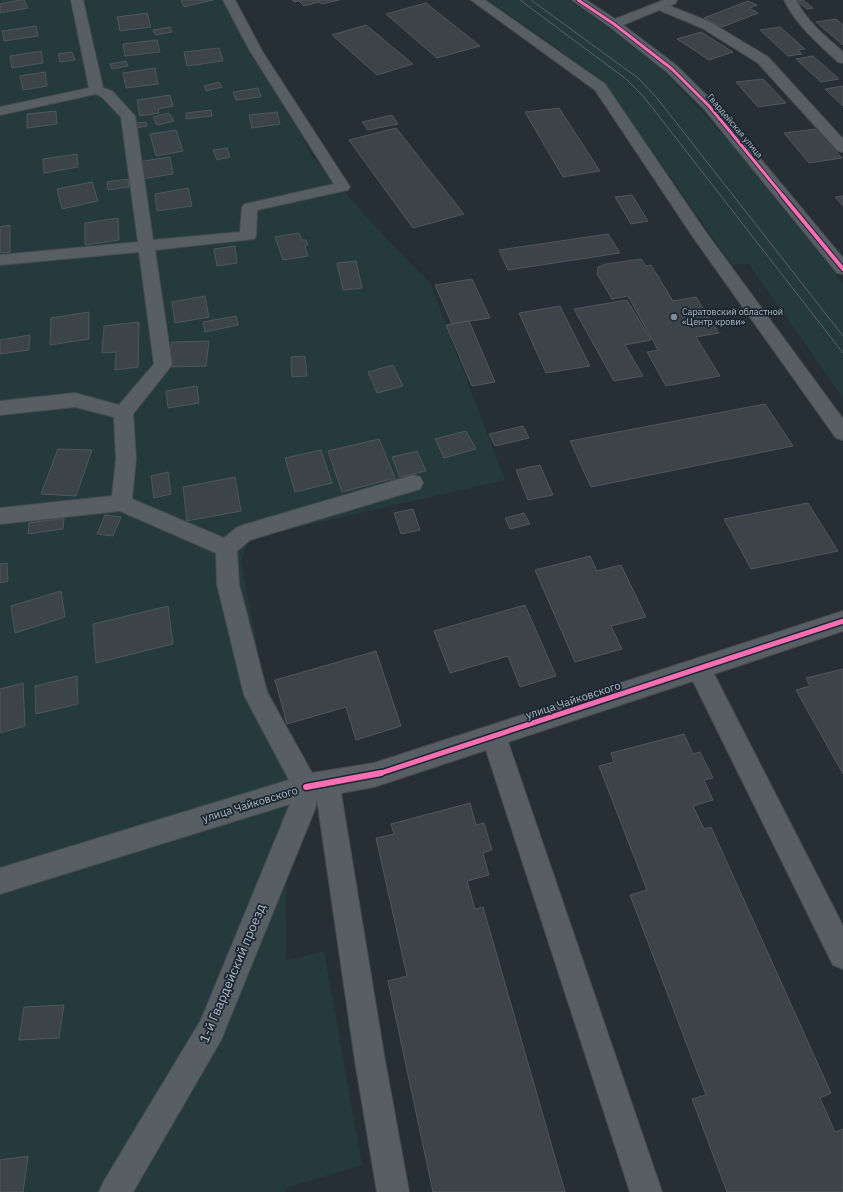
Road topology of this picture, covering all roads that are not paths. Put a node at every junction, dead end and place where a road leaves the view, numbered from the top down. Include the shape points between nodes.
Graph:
1 (78, 0) edge
2 (229, 0) edge
3 (477, 0) edge
4 (578, 0) edge
5 (675, 0) edge
6 (790, 0) edge
7 (659, 6) junction
8 (614, 24) junction
9 (843, 59) edge
10 (97, 90) junction
11 (0, 111) edge
12 (843, 148) edge
13 (147, 246) junction
14 (0, 260) edge
15 (843, 268) edge
16 (0, 408) edge
17 (124, 413) junction
18 (843, 433) edge
19 (413, 483) dead end
20 (121, 503) junction
21 (0, 516) edge
22 (226, 548) junction
23 (843, 621) edge
24 (699, 669) junction
25 (494, 736) junction
26 (317, 785) junction
27 (0, 881) edge
28 (843, 955) edge
29 (115, 1192) edge
30 (393, 1192) edge
31 (646, 1192) edge

1 - 10 street
2 - 13 street via 256,51 342,187 250,207 248,236
3 - 18 street via 600,87 700,234
4 - 8 street, Гвардейская улица
5 - 7 street
6 - 9 street via 807,26
7 - 8 street
7 - 12 street via 706,25 763,60
8 - 15 street, Гвардейская улица via 672,70 709,106
10 - 11 street
10 - 13 street via 107,94 128,116
13 - 14 street
13 - 17 street via 163,366
16 - 17 street via 75,400
17 - 20 street via 126,459
19 - 22 street via 243,534
20 - 21 street
20 - 22 street
22 - 26 street via 228,584 256,695
23 - 24 street, улица Чайковского
24 - 25 street, улица Чайковского
24 - 28 street
25 - 26 street, улица Чайковского via 374,775
25 - 31 street
26 - 27 street, улица Чайковского
26 - 29 street, 1-й Гвардейский проезд via 302,809 211,1030
26 - 30 street

